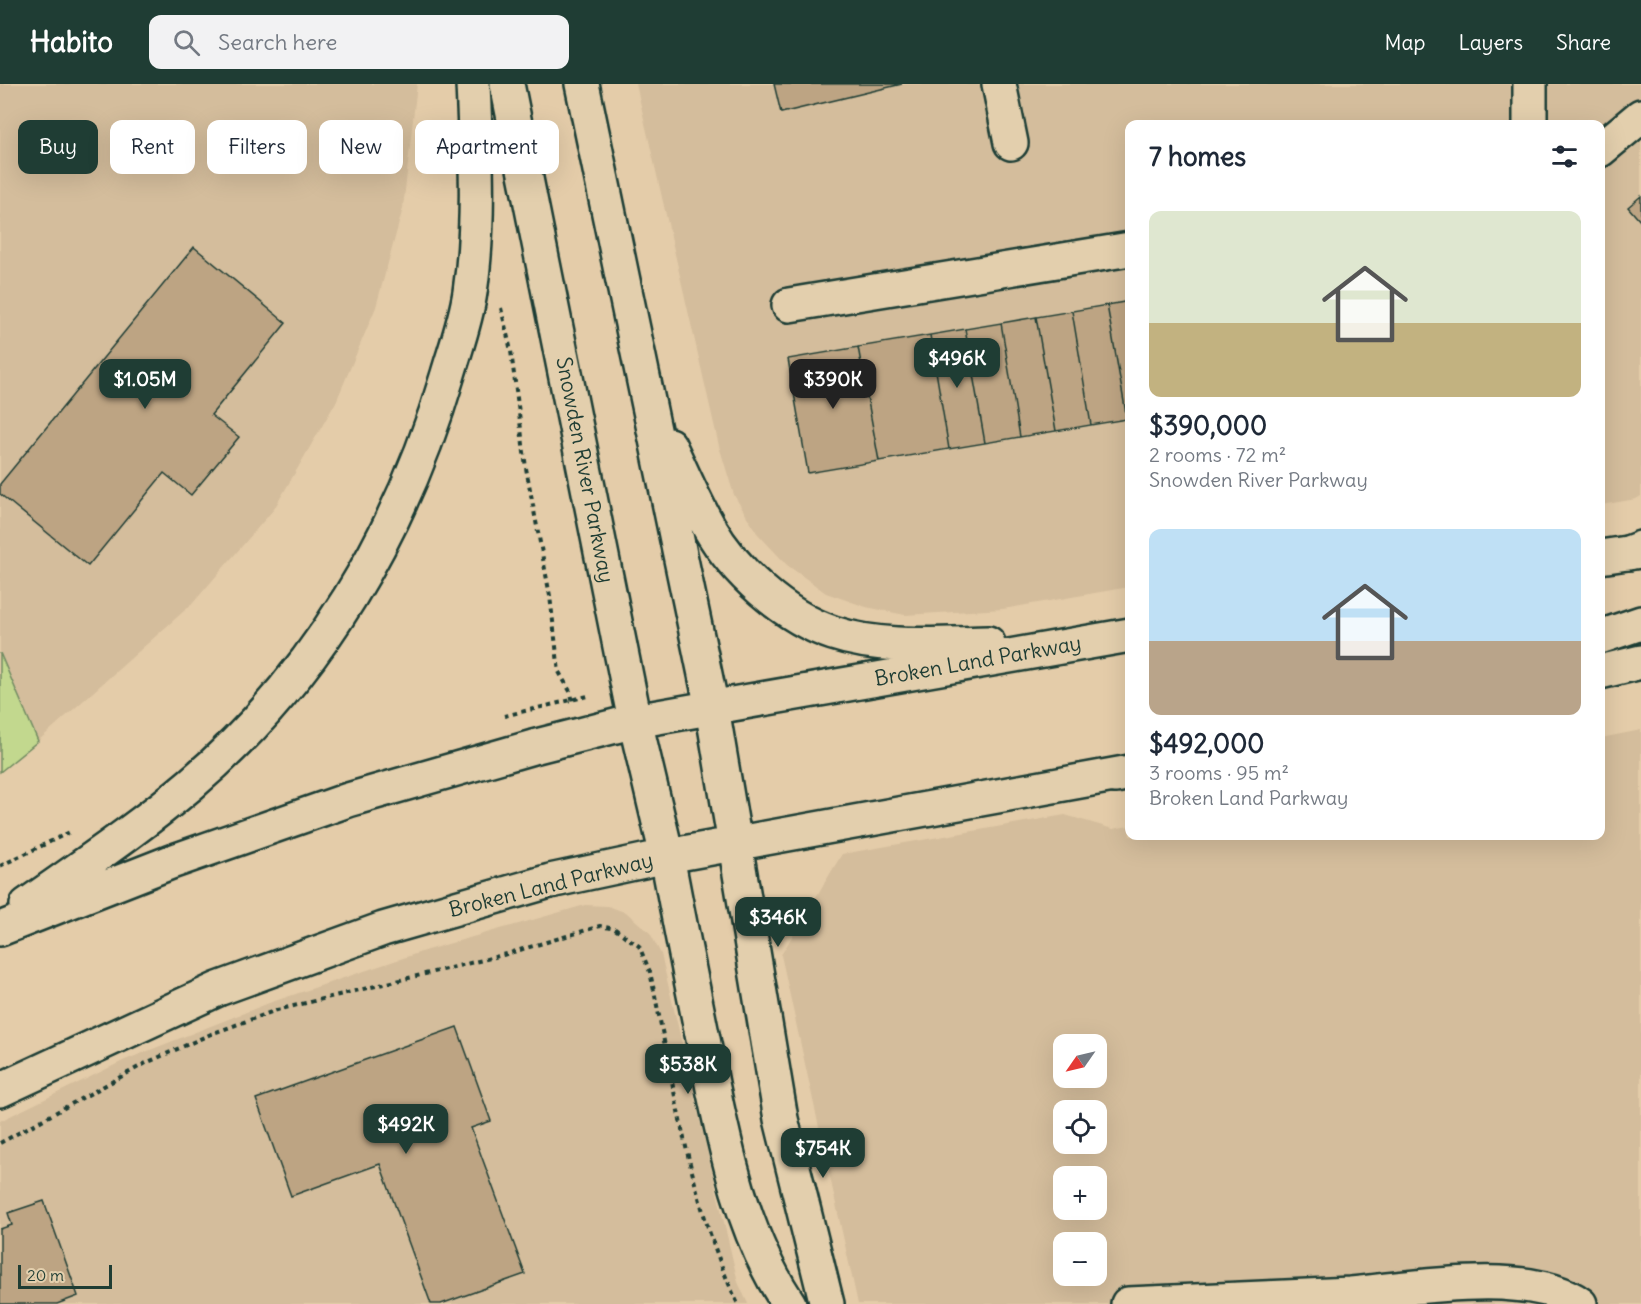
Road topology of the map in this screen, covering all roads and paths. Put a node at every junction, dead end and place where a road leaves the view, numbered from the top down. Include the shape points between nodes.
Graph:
1 (473, 84) edge
2 (507, 84) edge
3 (582, 84) edge
4 (999, 84) edge
5 (1530, 84) edge
6 (1641, 116) edge
7 (1530, 120) edge
8 (1011, 143) dead end
9 (1605, 146) edge
10 (1125, 250) edge
11 (495, 300) dead end
12 (789, 305) dead end
13 (647, 399) junction
14 (1641, 624) edge
15 (1605, 635) edge
16 (1125, 636) edge
17 (1089, 642) junction
18 (1641, 662) edge
19 (1605, 671) edge
20 (588, 696) dead end
21 (572, 700) junction
22 (574, 705) dead end
23 (712, 708) junction
24 (504, 716) dead end
25 (635, 721) junction
26 (1125, 774) edge
27 (75, 830) dead end
28 (735, 844) junction
29 (667, 856) junction
30 (0, 866) edge
31 (0, 924) edge
32 (0, 929) edge
33 (0, 1090) edge
34 (0, 1143) edge
35 (1439, 1295) edge
36 (1352, 1299) edge
37 (738, 1304) edge
38 (789, 1304) edge
39 (827, 1304) edge
40 (1128, 1304) edge
41 (1580, 1304) edge

1 - 31 main road via 477,173 470,293 431,433 368,570 319,645 262,714 192,783 116,843
2 - 25 main road, Snowden River Parkway
3 - 13 main road
4 - 8 main road
5 - 7 main road
6 - 9 main road
10 - 12 main road
11 - 21 path via 501,308 511,351 559,672
13 - 17 main road via 710,528 756,587 793,613 831,633 869,641
13 - 23 main road
14 - 15 main road
16 - 17 main road, Broken Land Parkway
17 - 23 main road, Broken Land Parkway
18 - 19 main road
20 - 21 path
21 - 22 path
21 - 24 path
23 - 25 main road, Broken Land Parkway
23 - 28 main road
25 - 29 main road, Snowden River Parkway
25 - 32 main road, Broken Land Parkway via 348,800 171,862
26 - 28 main road, Broken Land Parkway
27 - 30 path
28 - 29 main road, Broken Land Parkway
28 - 39 main road via 780,1119
29 - 33 main road, Broken Land Parkway via 550,881 383,929 218,989
29 - 38 main road, Snowden River Parkway via 720,1123 740,1199 767,1271
34 - 37 path via 146,1064 277,1010 503,955 591,928 609,927 639,946 650,972 703,1212 719,1265
35 - 36 main road
35 - 41 main road via 1516,1282 1554,1291
36 - 40 main road

